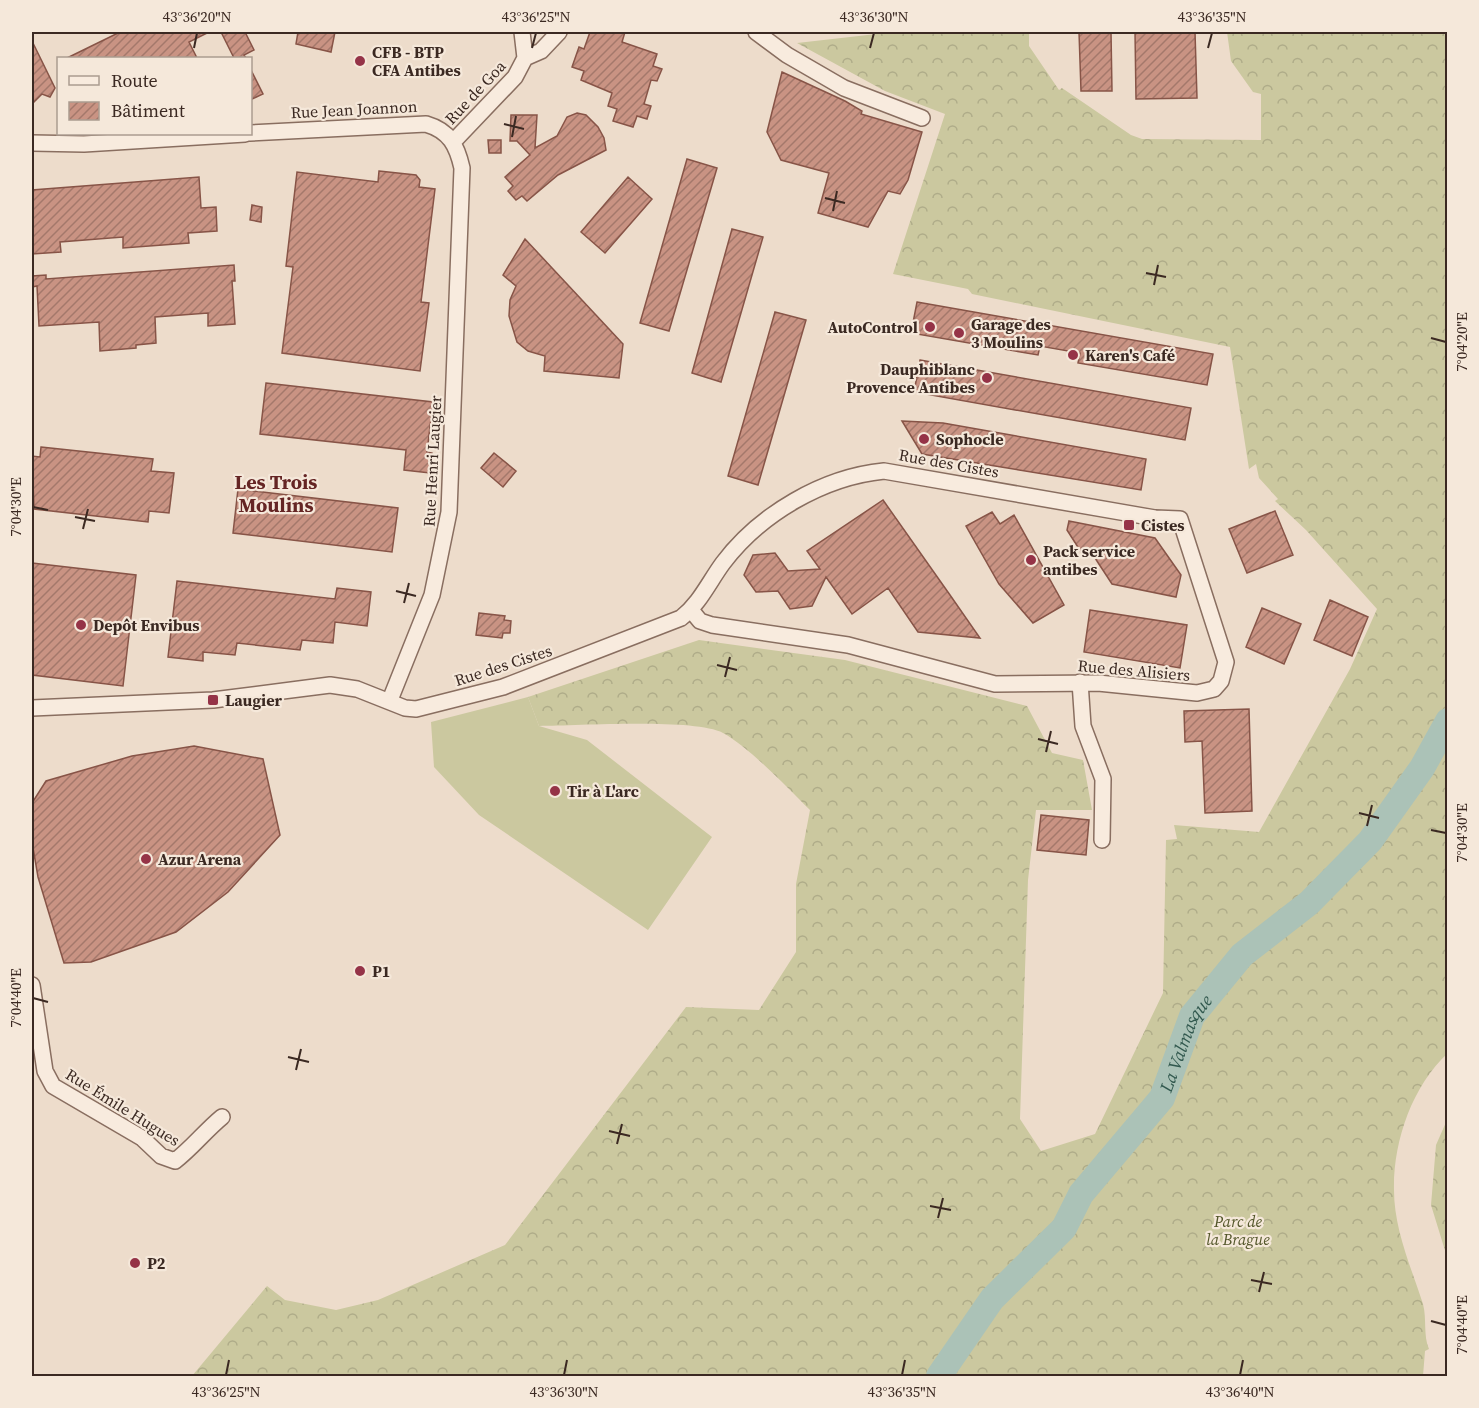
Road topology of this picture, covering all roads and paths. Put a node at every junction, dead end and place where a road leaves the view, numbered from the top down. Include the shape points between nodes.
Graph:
1 (522, 32) edge
2 (559, 32) edge
3 (756, 32) edge
4 (525, 58) junction
5 (922, 118) dead end
6 (252, 133) edge
7 (228, 135) edge
8 (453, 142) junction
9 (32, 143) edge
10 (1180, 519) joint
11 (691, 610) junction
12 (1080, 682) junction
13 (390, 700) junction
14 (32, 708) edge
15 (1102, 840) dead end
16 (32, 985) edge
17 (222, 1117) dead end

1 - 4 street, Rue de Goa
2 - 4 street via 541,51
3 - 5 street via 844,88
4 - 8 street, Rue de Goa via 516,77
6 - 8 street, Rue Jean Joannon via 426,124 437,127
7 - 9 street via 84,144
8 - 13 street, Rue Henri Laugier via 462,168 449,512 432,596
10 - 11 street, Rue des Cistes via 1155,518 884,471 852,476 768,518 740,544
10 - 12 street, Rue des Alisiers via 1225,654 1221,681 1214,689 1197,693
11 - 12 street, Rue des Alisiers via 700,621 711,625 848,645 995,684
11 - 13 street, Rue des Cistes via 667,625 503,687 417,709
12 - 15 street via 1083,726 1103,779
13 - 14 street via 330,685 213,700
16 - 17 street, Rue Émile Hugues via 45,1071 53,1086 142,1138 161,1156 175,1161

